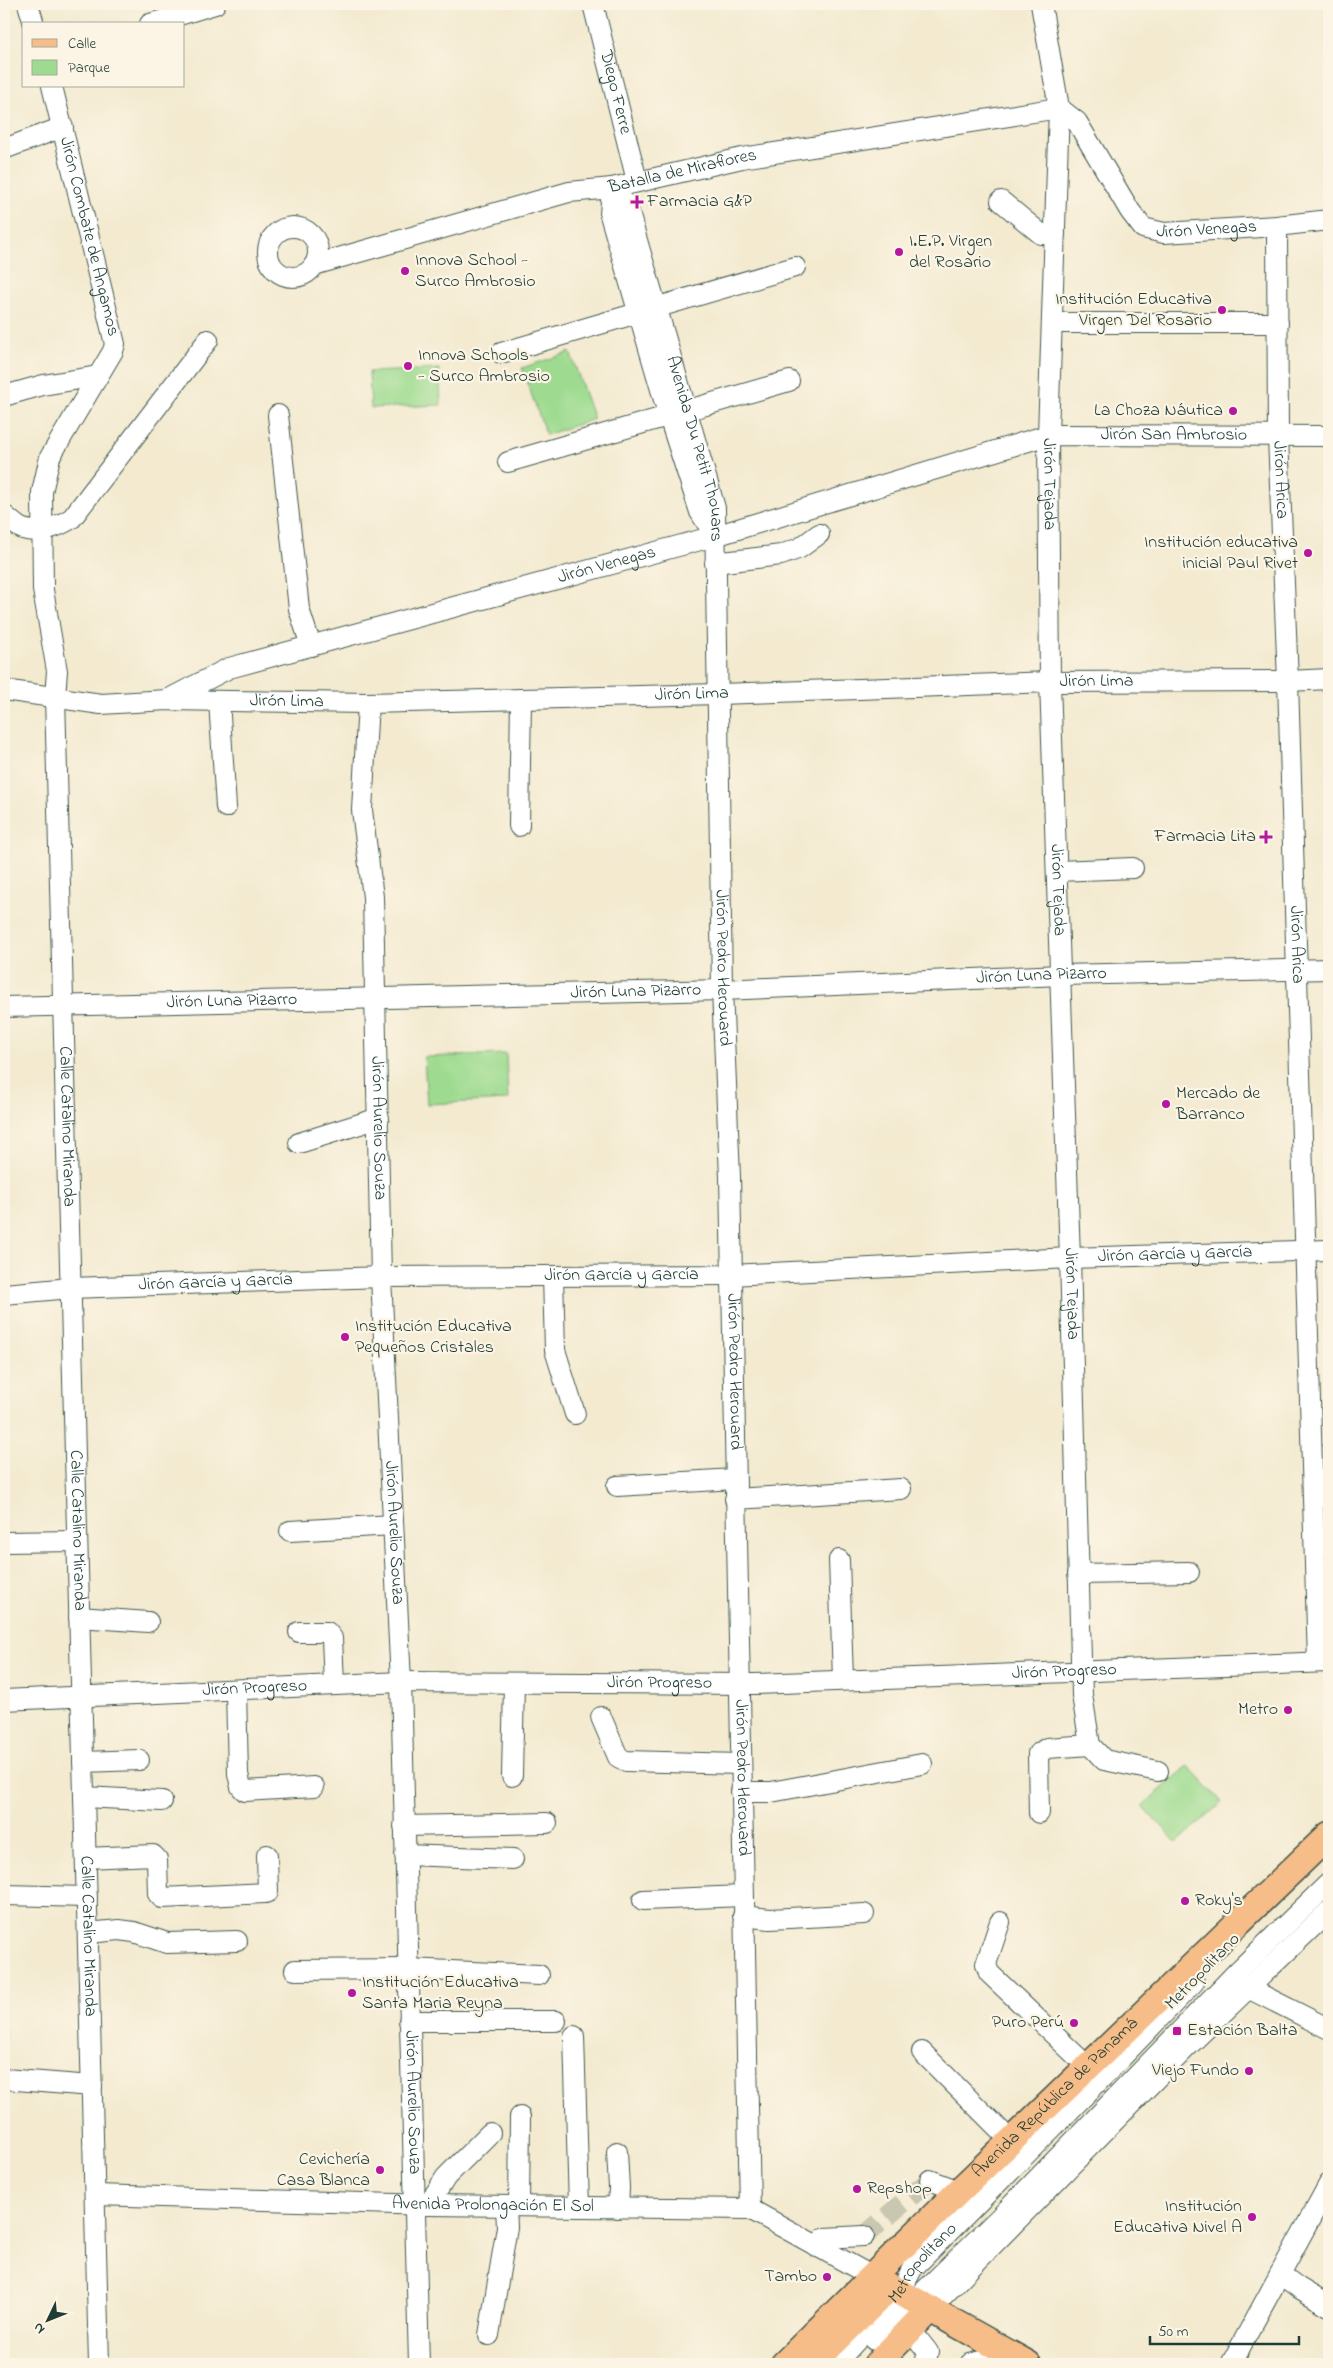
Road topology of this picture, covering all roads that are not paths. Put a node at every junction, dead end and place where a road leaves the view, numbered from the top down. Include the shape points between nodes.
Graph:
1 (28, 4) edge
2 (215, 4) edge
3 (594, 4) edge
4 (1041, 4) edge
5 (33, 22) edge
6 (156, 22) edge
7 (53, 88) edge
8 (1059, 108) junction
9 (63, 127) junction
10 (4, 149) edge
11 (637, 181) junction
12 (612, 188) junction
13 (1001, 202) dead end
14 (1329, 220) edge
15 (1277, 226) junction
16 (1055, 234) junction
17 (314, 266) dead end
18 (795, 267) dead end
19 (647, 310) junction
20 (1052, 323) junction
21 (1278, 323) junction
22 (208, 340) dead end
23 (501, 354) dead end
24 (98, 376) junction
25 (789, 381) dead end
26 (4, 396) edge
27 (678, 414) junction
28 (278, 415) dead end
29 (1048, 435) junction
30 (1329, 436) edge
31 (1278, 437) junction
32 (508, 462) dead end
33 (4, 515) edge
34 (42, 529) junction
35 (819, 534) dead end
36 (715, 536) junction
37 (716, 562) junction
38 (311, 646) junction
39 (1329, 679) edge
40 (1288, 681) junction
41 (1050, 682) junction
42 (4, 690) edge
43 (719, 694) junction
44 (55, 697) junction
45 (521, 699) junction
46 (166, 700) junction
47 (219, 701) junction
48 (368, 703) junction
49 (226, 807) dead end
50 (519, 826) dead end
51 (1133, 868) dead end
52 (1057, 871) junction
53 (1329, 968) edge
54 (1297, 970) junction
55 (1061, 975) junction
56 (722, 990) junction
57 (376, 996) junction
58 (63, 1006) junction
59 (4, 1007) edge
60 (378, 1118) junction
61 (299, 1143) dead end
62 (1329, 1250) edge
63 (1304, 1251) junction
64 (1070, 1258) junction
65 (731, 1275) junction
66 (553, 1276) junction
67 (381, 1277) junction
68 (70, 1288) junction
69 (4, 1294) edge
70 (574, 1414) dead end
71 (616, 1486) dead end
72 (735, 1489) junction
73 (901, 1489) dead end
74 (1321, 1513) edge
75 (393, 1525) junction
76 (290, 1531) dead end
77 (77, 1541) junction
78 (4, 1542) edge
79 (839, 1560) dead end
80 (1189, 1572) dead end
81 (1078, 1574) junction
82 (79, 1617) junction
83 (148, 1622) dead end
84 (299, 1632) dead end
85 (1324, 1662) edge
86 (1081, 1670) junction
87 (843, 1680) junction
88 (400, 1682) junction
89 (514, 1683) junction
90 (739, 1684) junction
91 (334, 1686) junction
92 (236, 1690) junction
93 (81, 1696) junction
94 (4, 1700) edge
95 (601, 1717) dead end
96 (1090, 1746) junction
97 (139, 1760) dead end
98 (83, 1762) junction
99 (740, 1764) junction
100 (922, 1764) dead end
101 (1158, 1771) dead end
102 (512, 1776) dead end
103 (314, 1787) dead end
104 (741, 1792) junction
105 (84, 1797) junction
106 (162, 1801) dead end
107 (1039, 1813) dead end
108 (548, 1823) dead end
109 (404, 1826) junction
110 (1329, 1835) edge
111 (1329, 1846) edge
112 (267, 1855) dead end
113 (405, 1855) junction
114 (86, 1858) junction
115 (513, 1859) dead end
116 (1329, 1883) edge
117 (4, 1895) edge
118 (743, 1896) junction
119 (87, 1897) junction
120 (643, 1900) dead end
121 (1329, 1911) edge
122 (864, 1914) dead end
123 (743, 1916) junction
124 (1000, 1922) dead end
125 (88, 1932) junction
126 (237, 1941) dead end
127 (408, 1969) junction
128 (294, 1970) dead end
129 (539, 1975) dead end
130 (1248, 1988) junction
131 (409, 2021) junction
132 (556, 2021) dead end
133 (1329, 2029) edge
134 (574, 2036) dead end
135 (922, 2052) dead end
136 (1088, 2067) junction
137 (4, 2079) edge
138 (92, 2086) junction
139 (520, 2117) dead end
140 (490, 2133) dead end
141 (1011, 2141) junction
142 (618, 2152) dead end
143 (930, 2180) dead end
144 (1329, 2184) edge
145 (959, 2191) junction
146 (95, 2195) junction
147 (421, 2205) junction
148 (513, 2206) junction
149 (579, 2207) junction
150 (618, 2208) junction
151 (750, 2209) junction
152 (817, 2247) junction
153 (1280, 2274) junction
154 (894, 2289) junction
155 (1329, 2306) edge
156 (910, 2329) junction
157 (489, 2335) dead end
158 (1019, 2359) edge
159 (99, 2364) edge
160 (419, 2364) edge
161 (784, 2364) edge
162 (812, 2364) edge
163 (835, 2364) edge
164 (852, 2364) edge
165 (877, 2364) edge
166 (925, 2364) edge
167 (970, 2364) edge
168 (1231, 2364) edge

1 - 5 street
2 - 6 street
3 - 11 street, Diego Ferre
4 - 8 street, Jirón Tejada
7 - 9 street, Jirón Combate de Angamos
8 - 11 street, Batalla de Miraflores via 742,158
8 - 15 street, Jirón Venegas via 1077,122 1143,228 1164,233
8 - 16 street, Jirón Tejada
9 - 10 street
9 - 24 street, Jirón Combate de Angamos via 115,337 113,351
11 - 12 street, Batalla de Miraflores
12 - 17 street, Batalla de Miraflores via 569,192
12 - 19 street, Avenida Du Petit Thouars via 627,206
13 - 16 street via 1041,234
14 - 15 street, Jirón Venegas
15 - 21 street, Jirón Arica
16 - 20 street, Jirón Tejada
18 - 19 street
19 - 23 street
19 - 27 street, Avenida Du Petit Thouars
20 - 21 street
20 - 29 street, Jirón Tejada
21 - 31 street, Jirón Arica
22 - 34 street via 72,518 58,526
24 - 26 street
24 - 34 street, Jirón Combate de Angamos via 50,457 42,492
25 - 27 street
27 - 32 street
27 - 36 street, Avenida Du Petit Thouars via 715,508
28 - 38 street via 299,609
29 - 31 street, Jirón San Ambrosio
29 - 36 street, Jirón Venegas
29 - 41 street, Jirón Tejada
30 - 31 street, Jirón San Ambrosio
31 - 40 street, Jirón Arica
33 - 34 street via 22,529
34 - 44 street, Jirón Combate de Angamos via 43,590 57,671
35 - 37 street via 800,548 781,555
36 - 37 street, Jirón Pedro Herouard
36 - 38 street, Jirón Venegas
37 - 43 street, Jirón Pedro Herouard
38 - 46 street, Jirón Venegas via 229,668
39 - 40 street, Jirón Lima
40 - 41 street, Jirón Lima
40 - 54 street, Jirón Arica
41 - 43 street, Jirón Lima
41 - 52 street, Jirón Tejada
42 - 44 street, Jirón Lima
43 - 45 street, Jirón Lima
43 - 56 street, Jirón Pedro Herouard
44 - 46 street, Jirón Lima via 100,704
44 - 58 street, Calle Catalino Miranda
45 - 48 street, Jirón Lima
45 - 50 street
46 - 47 street, Jirón Lima
47 - 48 street, Jirón Lima
47 - 49 street
48 - 57 street, Jirón Aurelio Souza via 362,810 374,897
51 - 52 street
52 - 55 street, Jirón Tejada
53 - 54 street, Jirón Luna Pizarro
54 - 55 street, Jirón Luna Pizarro
54 - 63 street, Jirón Arica
55 - 56 street, Jirón Luna Pizarro
55 - 64 street, Jirón Tejada
56 - 57 street, Jirón Luna Pizarro
56 - 65 street, Jirón Pedro Herouard
57 - 58 street, Jirón Luna Pizarro
57 - 60 street, Jirón Aurelio Souza
58 - 59 street, Jirón Luna Pizarro
58 - 68 street, Calle Catalino Miranda
60 - 61 street
60 - 67 street, Jirón Aurelio Souza
62 - 63 street, Jirón García y García
63 - 64 street, Jirón García y García
63 - 74 street, Jirón Arica
64 - 65 street, Jirón García y García
64 - 81 street, Jirón Tejada
65 - 66 street, Jirón García y García
65 - 72 street, Jirón Pedro Herouard
66 - 67 street, Jirón García y García
66 - 70 street via 555,1350
67 - 68 street, Jirón García y García
67 - 75 street, Jirón Aurelio Souza
68 - 69 street, Jirón García y García
68 - 77 street, Calle Catalino Miranda
71 - 72 street
72 - 73 street via 748,1496
72 - 90 street, Jirón Pedro Herouard
74 - 85 street, Jirón Arica
75 - 76 street
75 - 88 street, Jirón Aurelio Souza
77 - 78 street
77 - 82 street, Calle Catalino Miranda
79 - 87 street
80 - 81 street
81 - 86 street, Jirón Tejada
82 - 83 street
82 - 93 street, Calle Catalino Miranda
84 - 91 street via 327,1632 332,1638
85 - 86 street, Jirón Progreso
86 - 87 street, Jirón Progreso
86 - 96 street, Jirón Tejada
87 - 90 street, Jirón Progreso
88 - 89 street, Jirón Progreso
88 - 91 street, Jirón Progreso
88 - 109 street, Jirón Aurelio Souza
89 - 90 street, Jirón Progreso
89 - 102 street
90 - 99 street, Jirón Pedro Herouard
91 - 92 street, Jirón Progreso
92 - 93 street, Jirón Progreso
92 - 103 street via 241,1787 245,1791
93 - 94 street, Jirón Progreso
93 - 98 street, Calle Catalino Miranda
95 - 99 street via 618,1757 626,1761
96 - 101 street via 1104,1760
96 - 107 street via 1047,1748 1038,1754
97 - 98 street
98 - 105 street, Calle Catalino Miranda
99 - 104 street, Jirón Pedro Herouard
100 - 104 street via 771,1792
104 - 118 street, Jirón Pedro Herouard
105 - 106 street
105 - 114 street, Calle Catalino Miranda
108 - 109 street
109 - 113 street, Jirón Aurelio Souza
110 - 136 main road, Avenida República de Panamá
111 - 154 street, Metropolitano via 1239,1934
112 - 114 street via 266,1893 162,1898 158,1894 157,1859 153,1855
113 - 115 street
113 - 127 street, Jirón Aurelio Souza
114 - 119 street, Calle Catalino Miranda
116 - 154 street, Metropolitano via 1237,1972 1008,2209
117 - 119 street
118 - 120 street
118 - 123 street, Jirón Pedro Herouard
119 - 125 street, Calle Catalino Miranda
121 - 130 street, Avenida República de Panamá
122 - 123 street via 770,1919
123 - 151 street, Jirón Pedro Herouard
124 - 136 street via 986,1964 990,1973
125 - 126 street via 134,1932 167,1943
125 - 138 street, Calle Catalino Miranda
127 - 128 street
127 - 129 street
127 - 131 street, Jirón Aurelio Souza
130 - 133 street
130 - 154 street, Avenida República de Panamá via 1187,2047
131 - 132 street
131 - 147 street, Jirón Aurelio Souza
134 - 149 street
135 - 141 street
136 - 141 main road, Avenida República de Panamá
137 - 138 street
138 - 146 street, Calle Catalino Miranda
139 - 148 street
140 - 147 street
141 - 145 main road, Avenida República de Panamá
142 - 150 street
143 - 145 street
144 - 153 street
145 - 154 main road, Avenida República de Panamá
146 - 147 street, Avenida Prolongación El Sol
146 - 159 street, Calle Catalino Miranda
147 - 148 street, Avenida Prolongación El Sol
147 - 160 street, Jirón Aurelio Souza
148 - 149 street, Avenida Prolongación El Sol
148 - 157 street via 506,2227
149 - 150 street, Avenida Prolongación El Sol
150 - 151 street, Avenida Prolongación El Sol
151 - 152 street, Avenida Prolongación El Sol
152 - 154 street, Avenida Prolongación El Sol
152 - 154 street via 824,2238 864,2236 857,2246
153 - 155 street
153 - 168 street
154 - 156 main road
154 - 158 main road
154 - 161 main road, Avenida República de Panamá
154 - 162 main road, Avenida República de Panamá
154 - 163 street, Metropolitano
154 - 164 street, Metropolitano via 876,2338
156 - 165 main road
156 - 166 street via 928,2352
158 - 167 street

